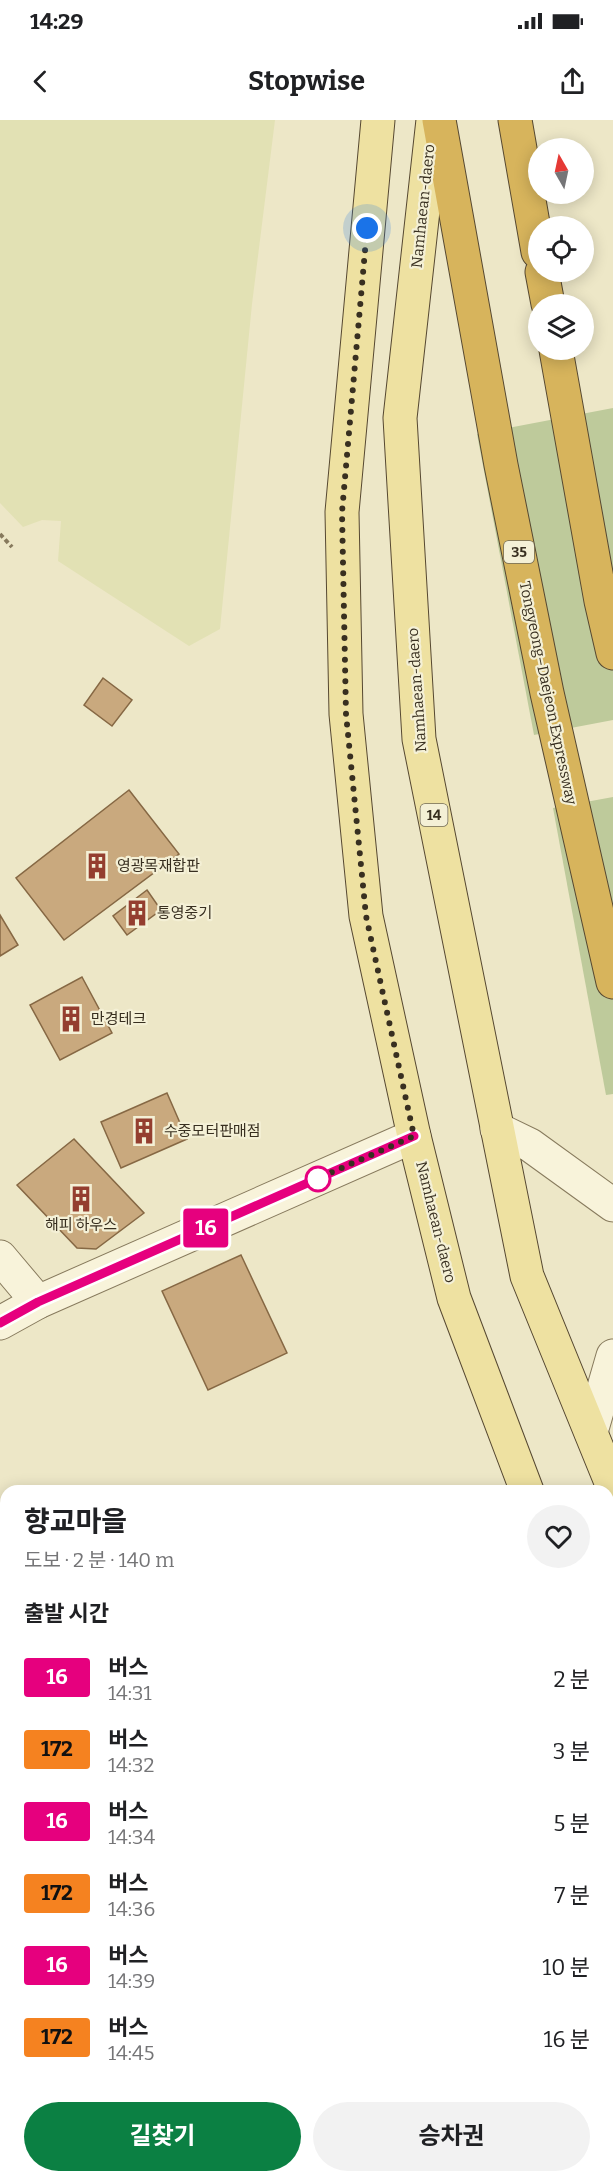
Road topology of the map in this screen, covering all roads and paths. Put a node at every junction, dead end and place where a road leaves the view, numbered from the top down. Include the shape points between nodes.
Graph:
1 (378, 120) edge
2 (433, 120) edge
3 (439, 120) edge
4 (515, 120) edge
5 (532, 216) edge
6 (558, 360) edge
7 (0, 534) edge
8 (12, 547) dead end
9 (613, 653) edge
10 (613, 982) edge
11 (496, 1129) junction
12 (414, 1136) junction
13 (613, 1205) edge
14 (0, 1257) edge
15 (38, 1302) junction
16 (0, 1323) edge
17 (613, 1356) edge
18 (591, 1432) junction
19 (525, 1485) edge
20 (612, 1485) edge

1 - 12 main road, Namhaean-daero via 342,512 346,714 366,916
2 - 11 main road, Namhaean-daero / 14 via 400,418 418,727
3 - 10 highway, Tongyeong–Daejeon Expressway / 35 via 547,693
4 - 5 highway
6 - 9 highway
7 - 8 path
11 - 13 street via 530,1145
11 - 18 main road, Namhaean-daero / 14 via 527,1276
12 - 15 street
12 - 19 main road, Namhaean-daero via 454,1298
14 - 15 street
15 - 16 street
17 - 18 street
18 - 20 main road, Namhaean-daero / 14

